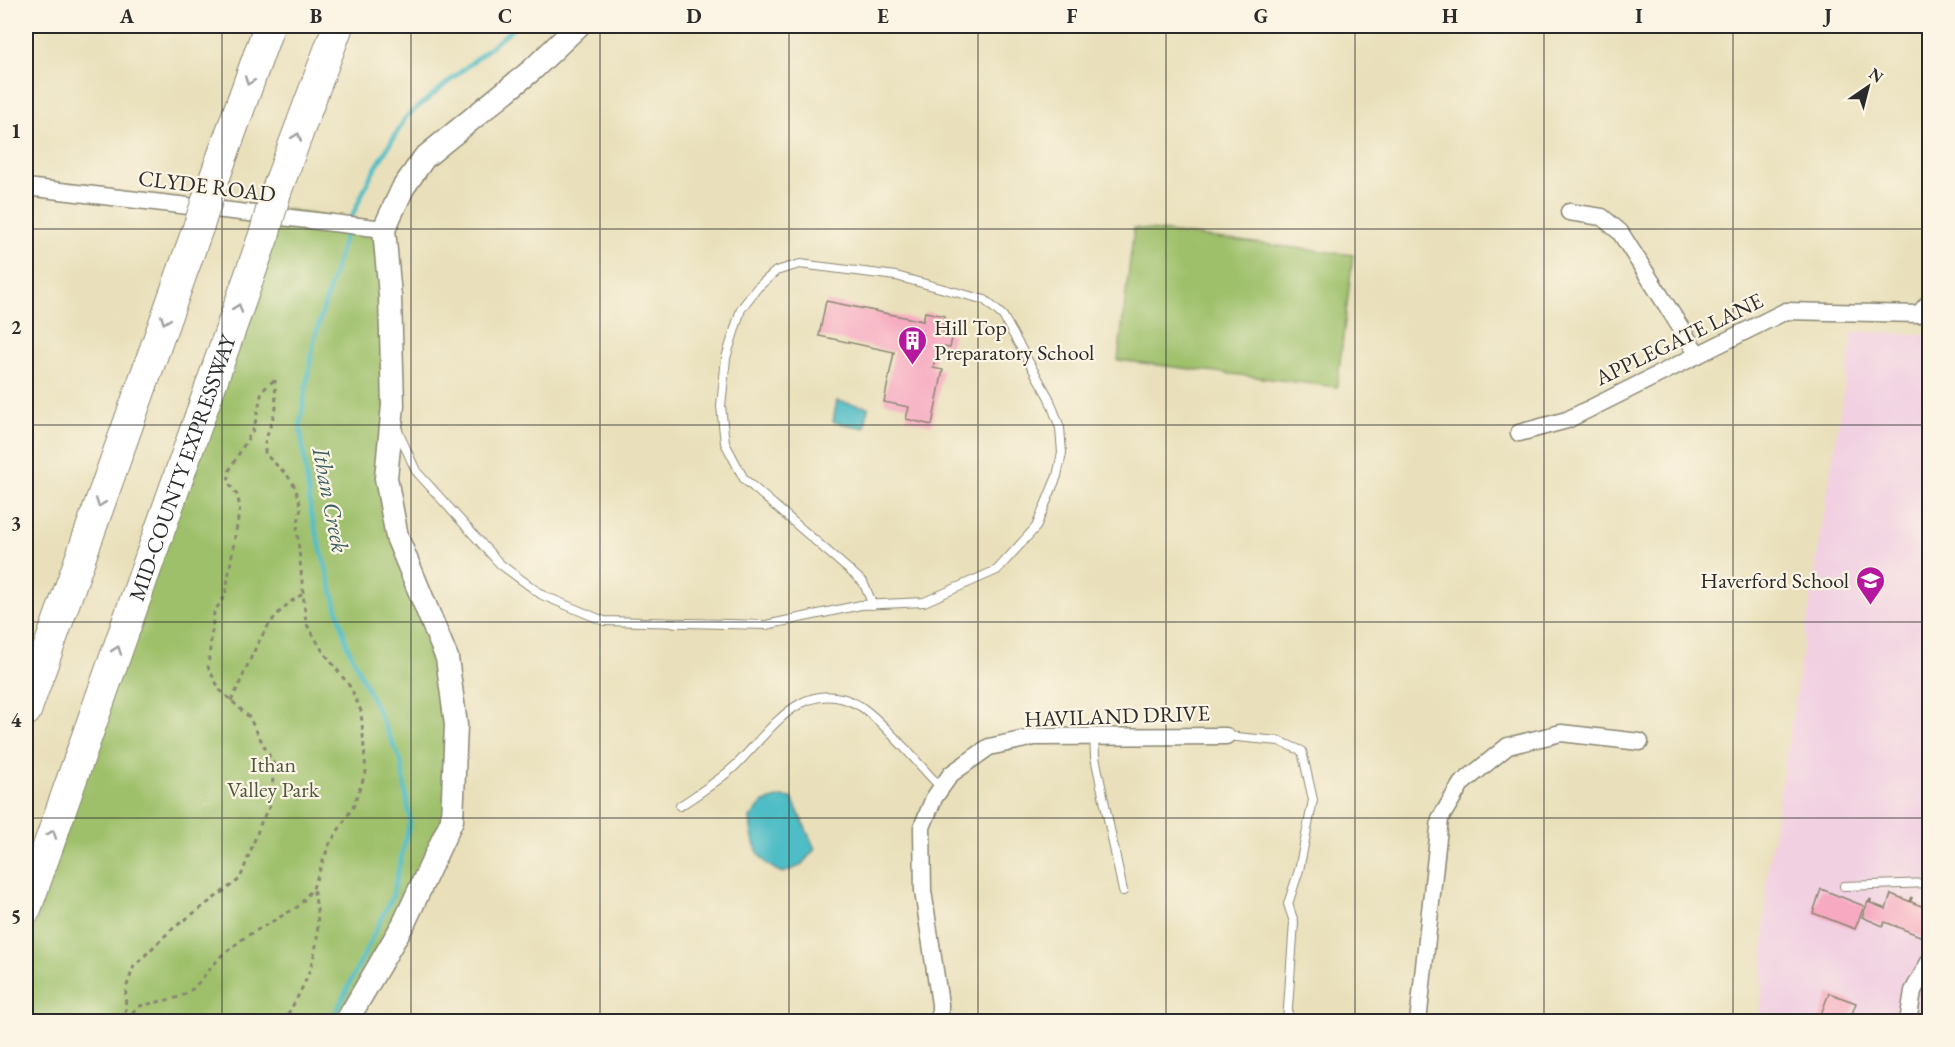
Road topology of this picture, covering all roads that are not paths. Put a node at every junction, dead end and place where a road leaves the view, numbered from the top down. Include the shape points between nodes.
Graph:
1 (269, 26) edge
2 (338, 26) edge
3 (578, 26) edge
4 (26, 187) edge
5 (1569, 212) dead end
6 (384, 230) junction
7 (1929, 301) edge
8 (1698, 355) junction
9 (392, 417) junction
10 (1518, 433) dead end
11 (873, 605) junction
12 (26, 711) edge
13 (1094, 735) junction
14 (1226, 736) joint
15 (1640, 742) dead end
16 (941, 788) junction
17 (680, 806) dead end
18 (1929, 884) edge
19 (1844, 886) dead end
20 (1123, 891) dead end
21 (26, 909) edge
22 (1929, 960) edge
23 (346, 1022) edge
24 (940, 1022) edge
25 (1287, 1022) edge
26 (1418, 1022) edge
27 (1908, 1022) edge

1 -> 12 highway, bridge
21 -> 2 highway, MID-COUNTY EXPRESSWAY, bridge via 276,192
3 - 6 street via 532,70 424,158 403,188
4 - 6 street, CLYDE ROAD
5 - 8 street via 1602,217 1620,232
6 - 9 street via 390,296
7 - 8 street, APPLEGATE LANE via 1919,314 1786,311
8 - 10 street, APPLEGATE LANE via 1567,420
9 - 11 lane via 416,471 500,564 542,595 604,621 766,625
9 - 23 street via 386,478 397,537 447,658 456,725 453,820 404,923
11 - 11 lane via 924,602 997,570 1036,527 1057,476 1062,453 1060,428 1049,398 1003,315 985,300 896,276 800,264 776,271 756,288 741,309 726,358 721,406 725,443 744,479 863,582
13 - 14 street, HAVILAND DRIVE
13 - 16 street, HAVILAND DRIVE via 1035,737 989,747 951,774
13 - 20 lane via 1095,757
14 - 25 lane via 1279,741 1302,751 1313,800 1299,870 1287,904 1294,922
15 - 26 street via 1561,733 1508,746 1461,784 1440,819
16 - 17 lane via 862,707 834,697 791,708 731,769
16 - 24 street, HAVILAND DRIVE via 922,827 923,891
18 - 19 lane
22 - 27 street via 1913,992

